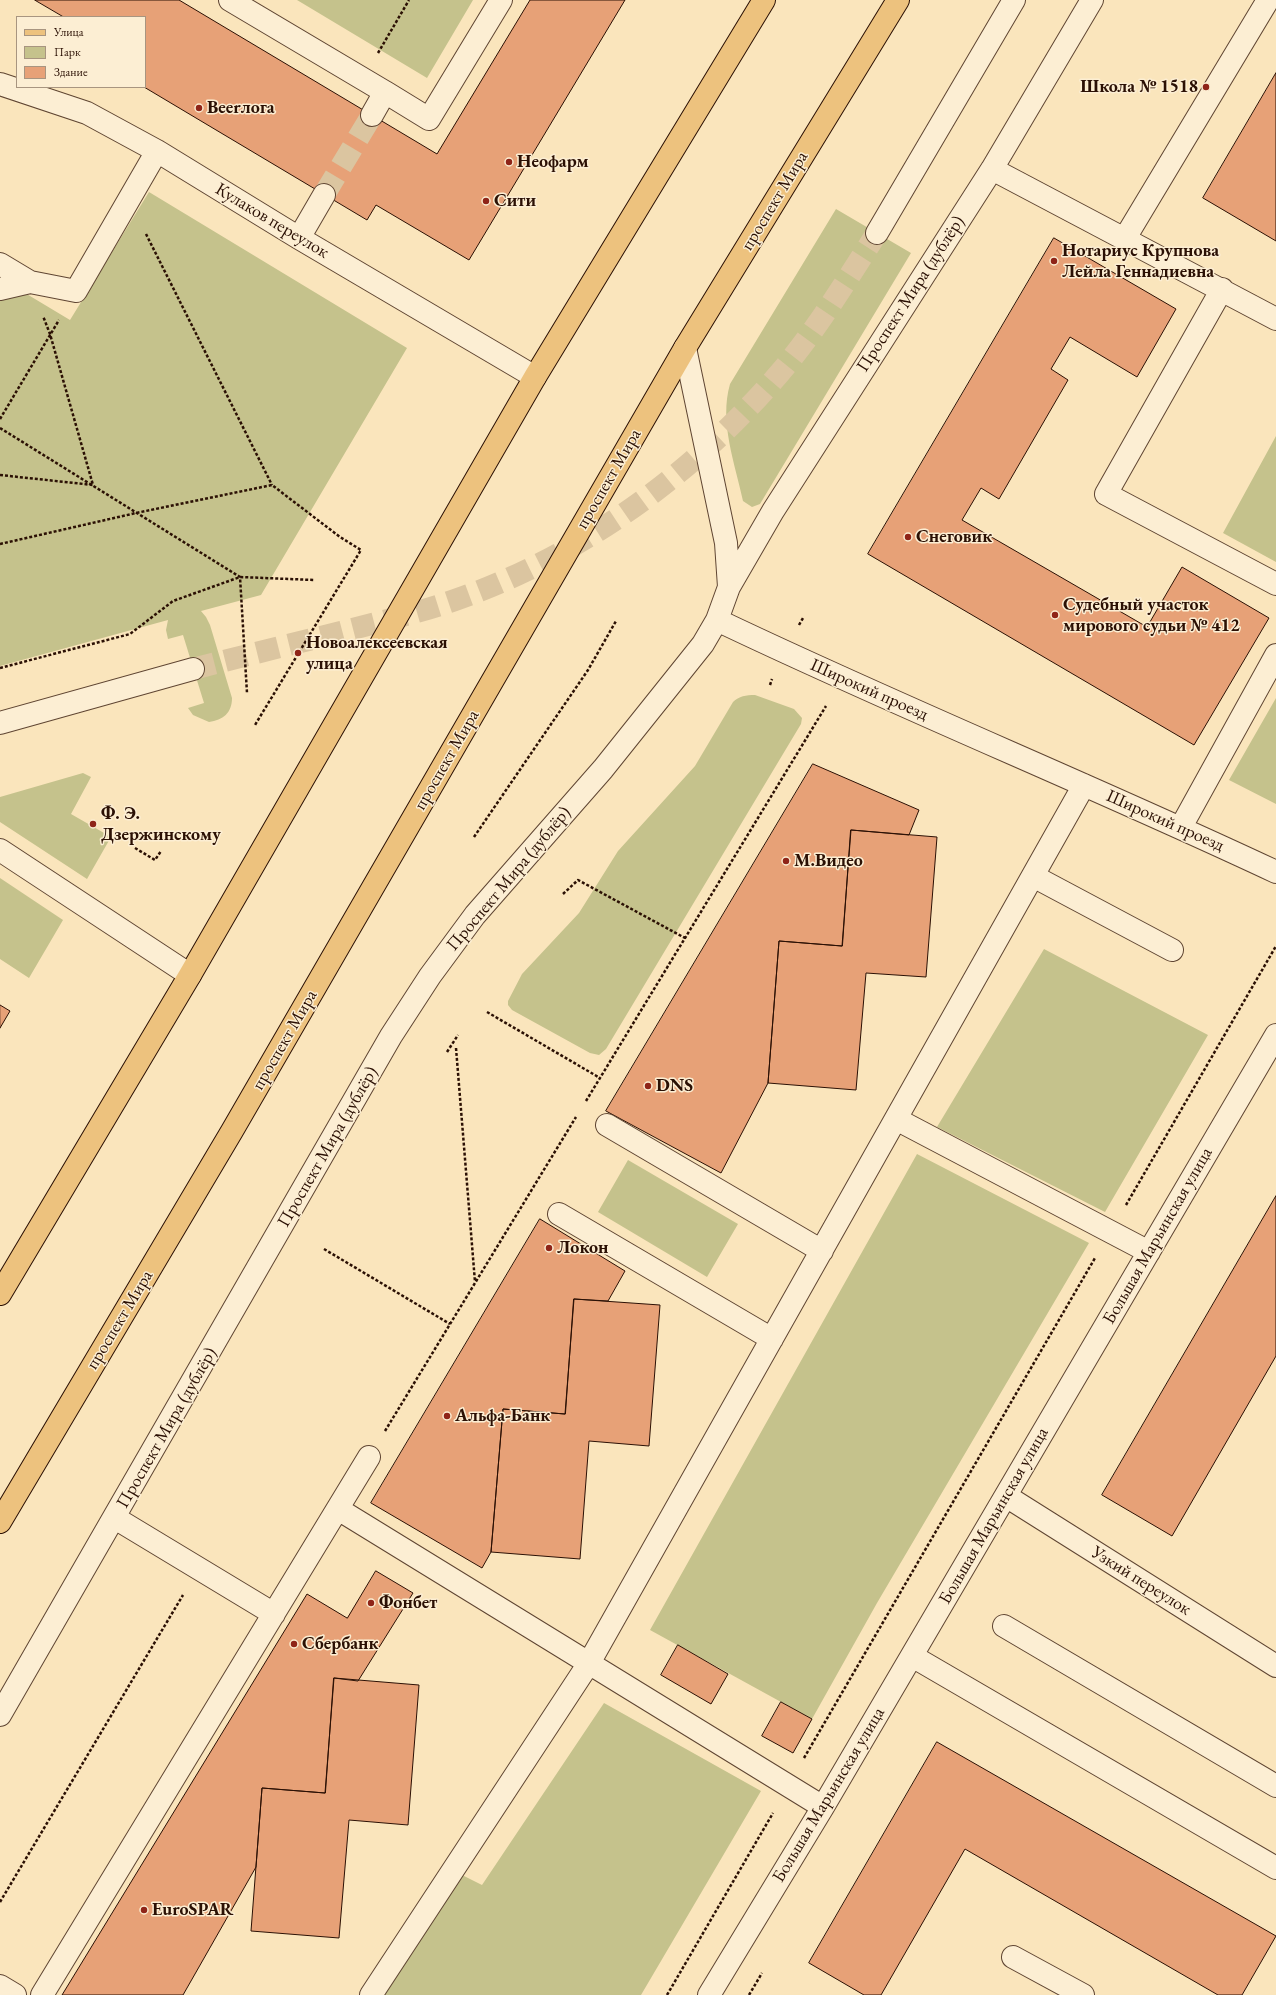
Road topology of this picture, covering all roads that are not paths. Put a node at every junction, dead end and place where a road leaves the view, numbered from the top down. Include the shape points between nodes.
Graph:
1 (230, 0) edge
2 (500, 0) edge
3 (764, 0) edge
4 (898, 0) edge
5 (1014, 0) edge
6 (1092, 0) edge
7 (1268, 0) edge
8 (0, 84) edge
9 (385, 92) junction
10 (372, 115) tunnel mouth
11 (157, 151) junction
12 (992, 168) junction
13 (324, 194) tunnel mouth
14 (877, 232) tunnel mouth
15 (299, 238) junction
16 (1125, 238) junction
17 (0, 264) edge
18 (30, 282) junction
19 (0, 289) edge
20 (1222, 289) junction
21 (1276, 319) edge
22 (686, 348) junction
23 (535, 377) junction
24 (1276, 584) edge
25 (729, 587) junction
26 (717, 620) junction
27 (1276, 655) edge
28 (194, 669) tunnel mouth
29 (0, 723) edge
30 (1084, 785) junction
31 (1181, 827) junction
32 (0, 850) edge
33 (1276, 872) edge
34 (1033, 876) junction
35 (1172, 950) dead end
36 (190, 974) junction
37 (1276, 1035) edge
38 (896, 1119) junction
39 (607, 1125) dead end
40 (559, 1214) dead end
41 (822, 1251) junction
42 (1149, 1252) junction
43 (0, 1294) edge
44 (772, 1340) junction
45 (369, 1457) road end
46 (1006, 1496) junction
47 (338, 1509) junction
48 (115, 1518) junction
49 (0, 1522) edge
50 (274, 1614) junction
51 (1004, 1626) dead end
52 (912, 1656) junction
53 (589, 1664) junction
54 (1276, 1666) edge
55 (0, 1715) edge
56 (1276, 1786) edge
57 (823, 1807) junction
58 (1276, 1868) edge
59 (1013, 1957) dead end
60 (0, 1986) edge
61 (15, 1995) edge
62 (42, 1995) edge
63 (371, 1995) edge
64 (708, 1995) edge
65 (1083, 1995) edge

1 - 9 street
2 - 9 street via 429,119
3 - 23 main road
4 - 22 main road, проспект Мира
5 - 14 street
6 - 12 street, Проспект Мира (дублёр)
7 - 16 street
8 - 11 street, Кулаков переулок via 87,113
9 - 10 street
11 - 15 street, Кулаков переулок
11 - 18 street via 76,291
12 - 16 street
12 - 25 street, Проспект Мира (дублёр) via 773,511
13 - 15 street
15 - 23 street, Кулаков переулок
16 - 20 street
17 - 18 street
18 - 19 street
20 - 21 street
20 - 24 street via 1106,494
22 - 25 street via 726,543
22 - 49 main road, проспект Мира via 236,1124
23 - 36 main road
25 - 26 street
26 - 30 street, Широкий проезд via 785,653
26 - 48 street, Проспект Мира (дублёр) via 687,665 603,769 475,915 430,976 391,1036
27 - 31 street
28 - 29 street
30 - 31 street, Широкий проезд
30 - 34 street
31 - 33 street, Широкий проезд
32 - 36 street
34 - 35 street
34 - 38 street
36 - 43 main road
37 - 42 street, Большая Марьинская улица
38 - 41 street
38 - 42 street
39 - 41 street
40 - 44 street
41 - 44 street
42 - 46 street, Большая Марьинская улица
44 - 53 street
45 - 47 street
46 - 52 street, Большая Марьинская улица
46 - 54 street, Узкий переулок
47 - 50 street
47 - 53 street
48 - 50 street
48 - 55 street, Проспект Мира (дублёр)
50 - 62 street
51 - 56 street
52 - 57 street, Большая Марьинская улица
52 - 58 street
53 - 57 street
53 - 63 street
57 - 64 street, Большая Марьинская улица
59 - 65 street
60 - 61 street

